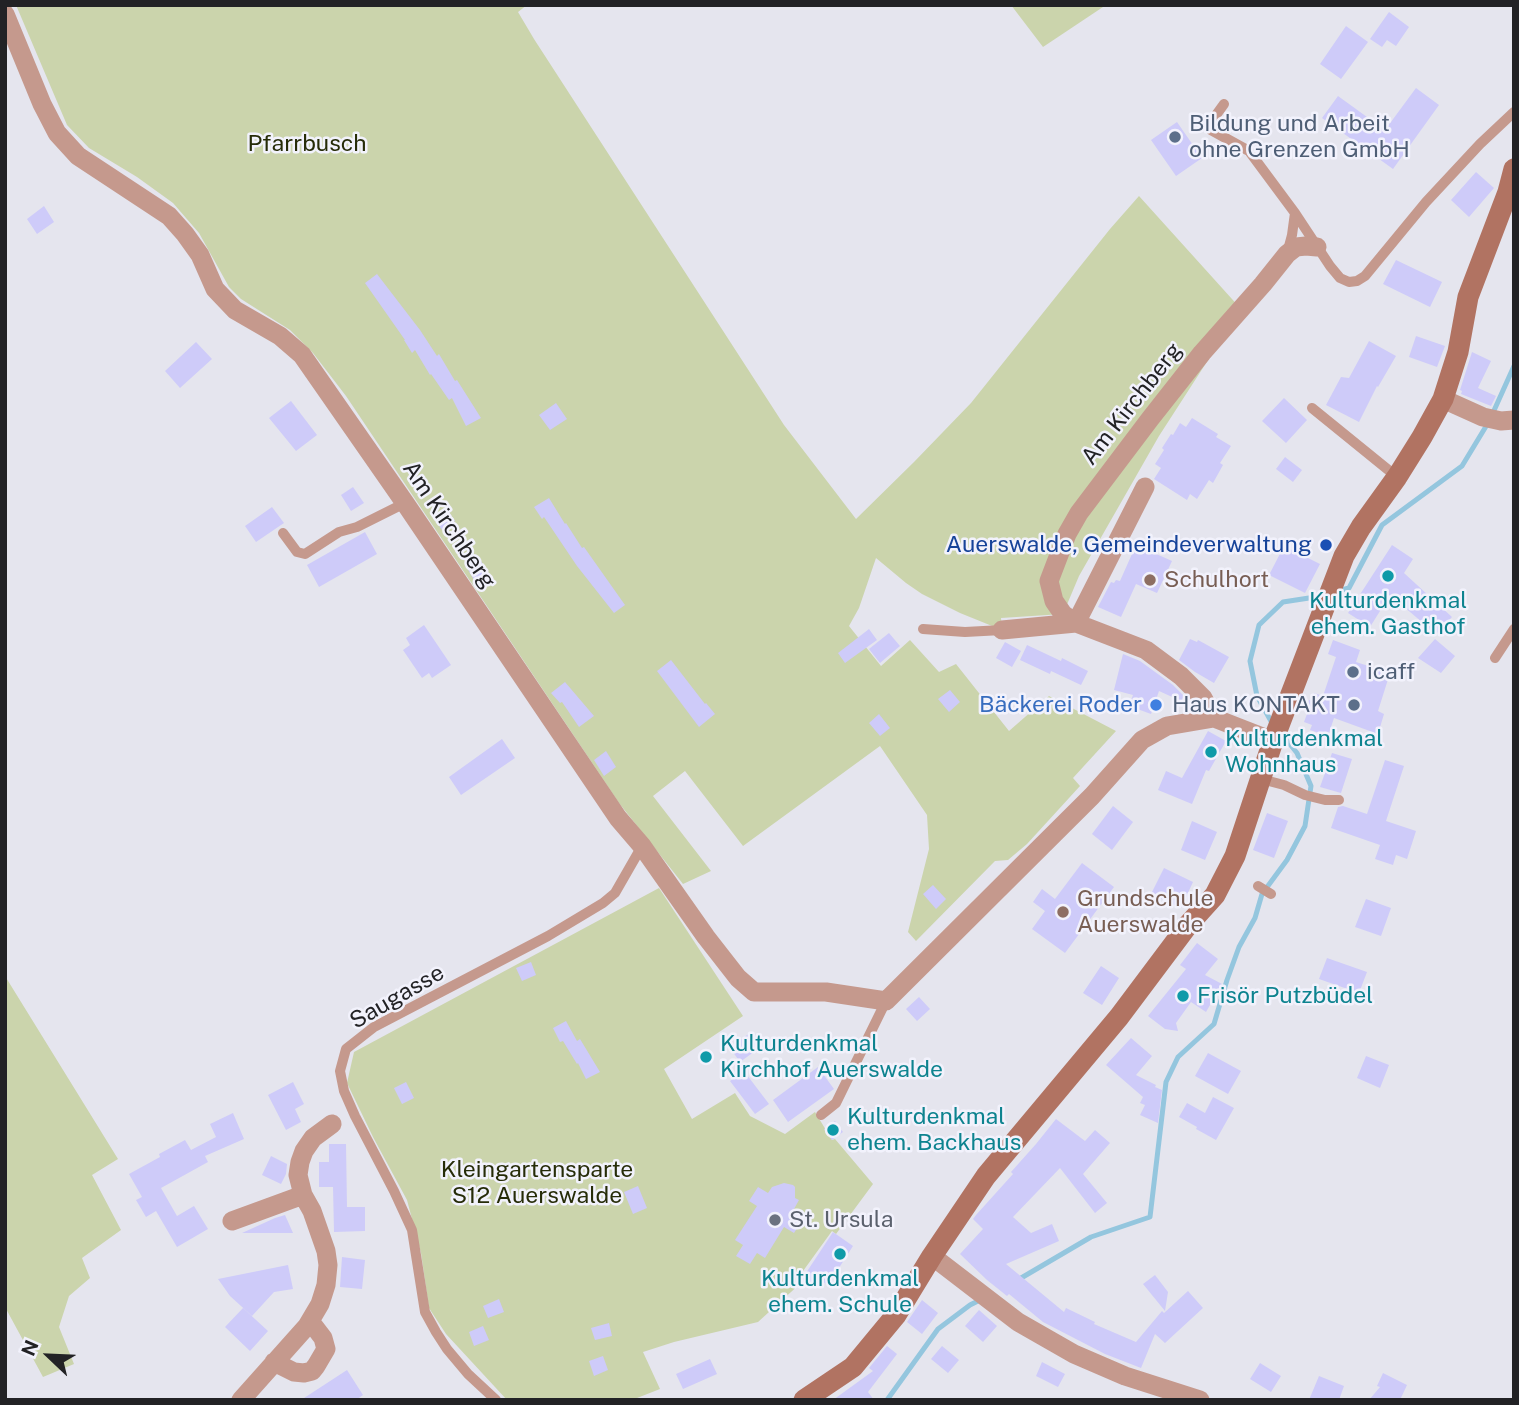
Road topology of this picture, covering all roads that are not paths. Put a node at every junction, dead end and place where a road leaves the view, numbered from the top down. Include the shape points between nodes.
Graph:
1 (5, 14) edge
2 (1224, 104) dead end
3 (1514, 112) edge
4 (1514, 169) edge
5 (1295, 213) junction
6 (1317, 247) junction
7 (1287, 254) junction
8 (1443, 399) junction
9 (1312, 408) dead end
10 (1499, 419) edge
11 (1397, 477) junction
12 (1145, 486) dead end
13 (405, 503) junction
14 (283, 533) dead end
15 (1076, 623) junction
16 (923, 629) dead end
17 (1514, 629) edge
18 (1002, 630) joint
19 (1495, 658) dead end
20 (1214, 718) junction
21 (1276, 735) junction
22 (1261, 779) junction
23 (1339, 800) dead end
24 (642, 845) junction
25 (1258, 886) dead end
26 (1271, 894) dead end
27 (886, 1002) junction
28 (821, 1115) dead end
29 (332, 1124) dead end
30 (303, 1195) junction
31 (232, 1221) dead end
32 (932, 1256) junction
33 (310, 1321) junction
34 (274, 1362) junction
35 (241, 1400) edge
36 (496, 1400) edge
37 (804, 1400) edge
38 (1200, 1400) edge

1 - 13 street, Am Kirchberg via 57,133 78,156 169,216 200,256 215,289 235,310 280,336 302,355
2 - 5 lane via 1211,122 1211,130 1249,151
3 - 6 lane via 1426,202 1365,276 1349,282 1340,278
4 - 8 main road via 1468,297
5 - 6 lane
5 - 7 lane
6 - 7 street via 1296,247
7 - 15 street, Am Kirchberg via 1202,353 1079,513 1049,581 1054,601
8 - 10 street
8 - 11 main road
9 - 11 lane
11 - 21 main road via 1344,556
12 - 15 street
13 - 14 lane via 339,532 305,554 297,552
13 - 24 street, Am Kirchberg via 618,818
15 - 18 street, Am Kirchberg
15 - 20 street, Am Kirchberg via 1146,650 1181,676 1203,698
16 - 18 lane
17 - 19 lane
20 - 21 street
20 - 27 street via 1167,726 1142,740
21 - 22 main road
22 - 23 lane via 1310,796
22 - 32 main road via 1235,856 1214,895 986,1177
24 - 27 street, Am Kirchberg via 714,947 754,992 826,992
24 - 36 lane, Saugasse via 615,893 601,905 374,1027 346,1049 340,1071 355,1116 412,1230 425,1312 447,1349
25 - 26 lane
27 - 28 lane via 836,1103
29 - 30 street via 304,1151 298,1175
30 - 31 street
30 - 33 street via 328,1265 320,1304
32 - 37 main road via 896,1315 853,1367
32 - 38 street via 1018,1322 1086,1360
33 - 34 street
33 - 34 street via 326,1349 312,1371 294,1372
34 - 35 street

